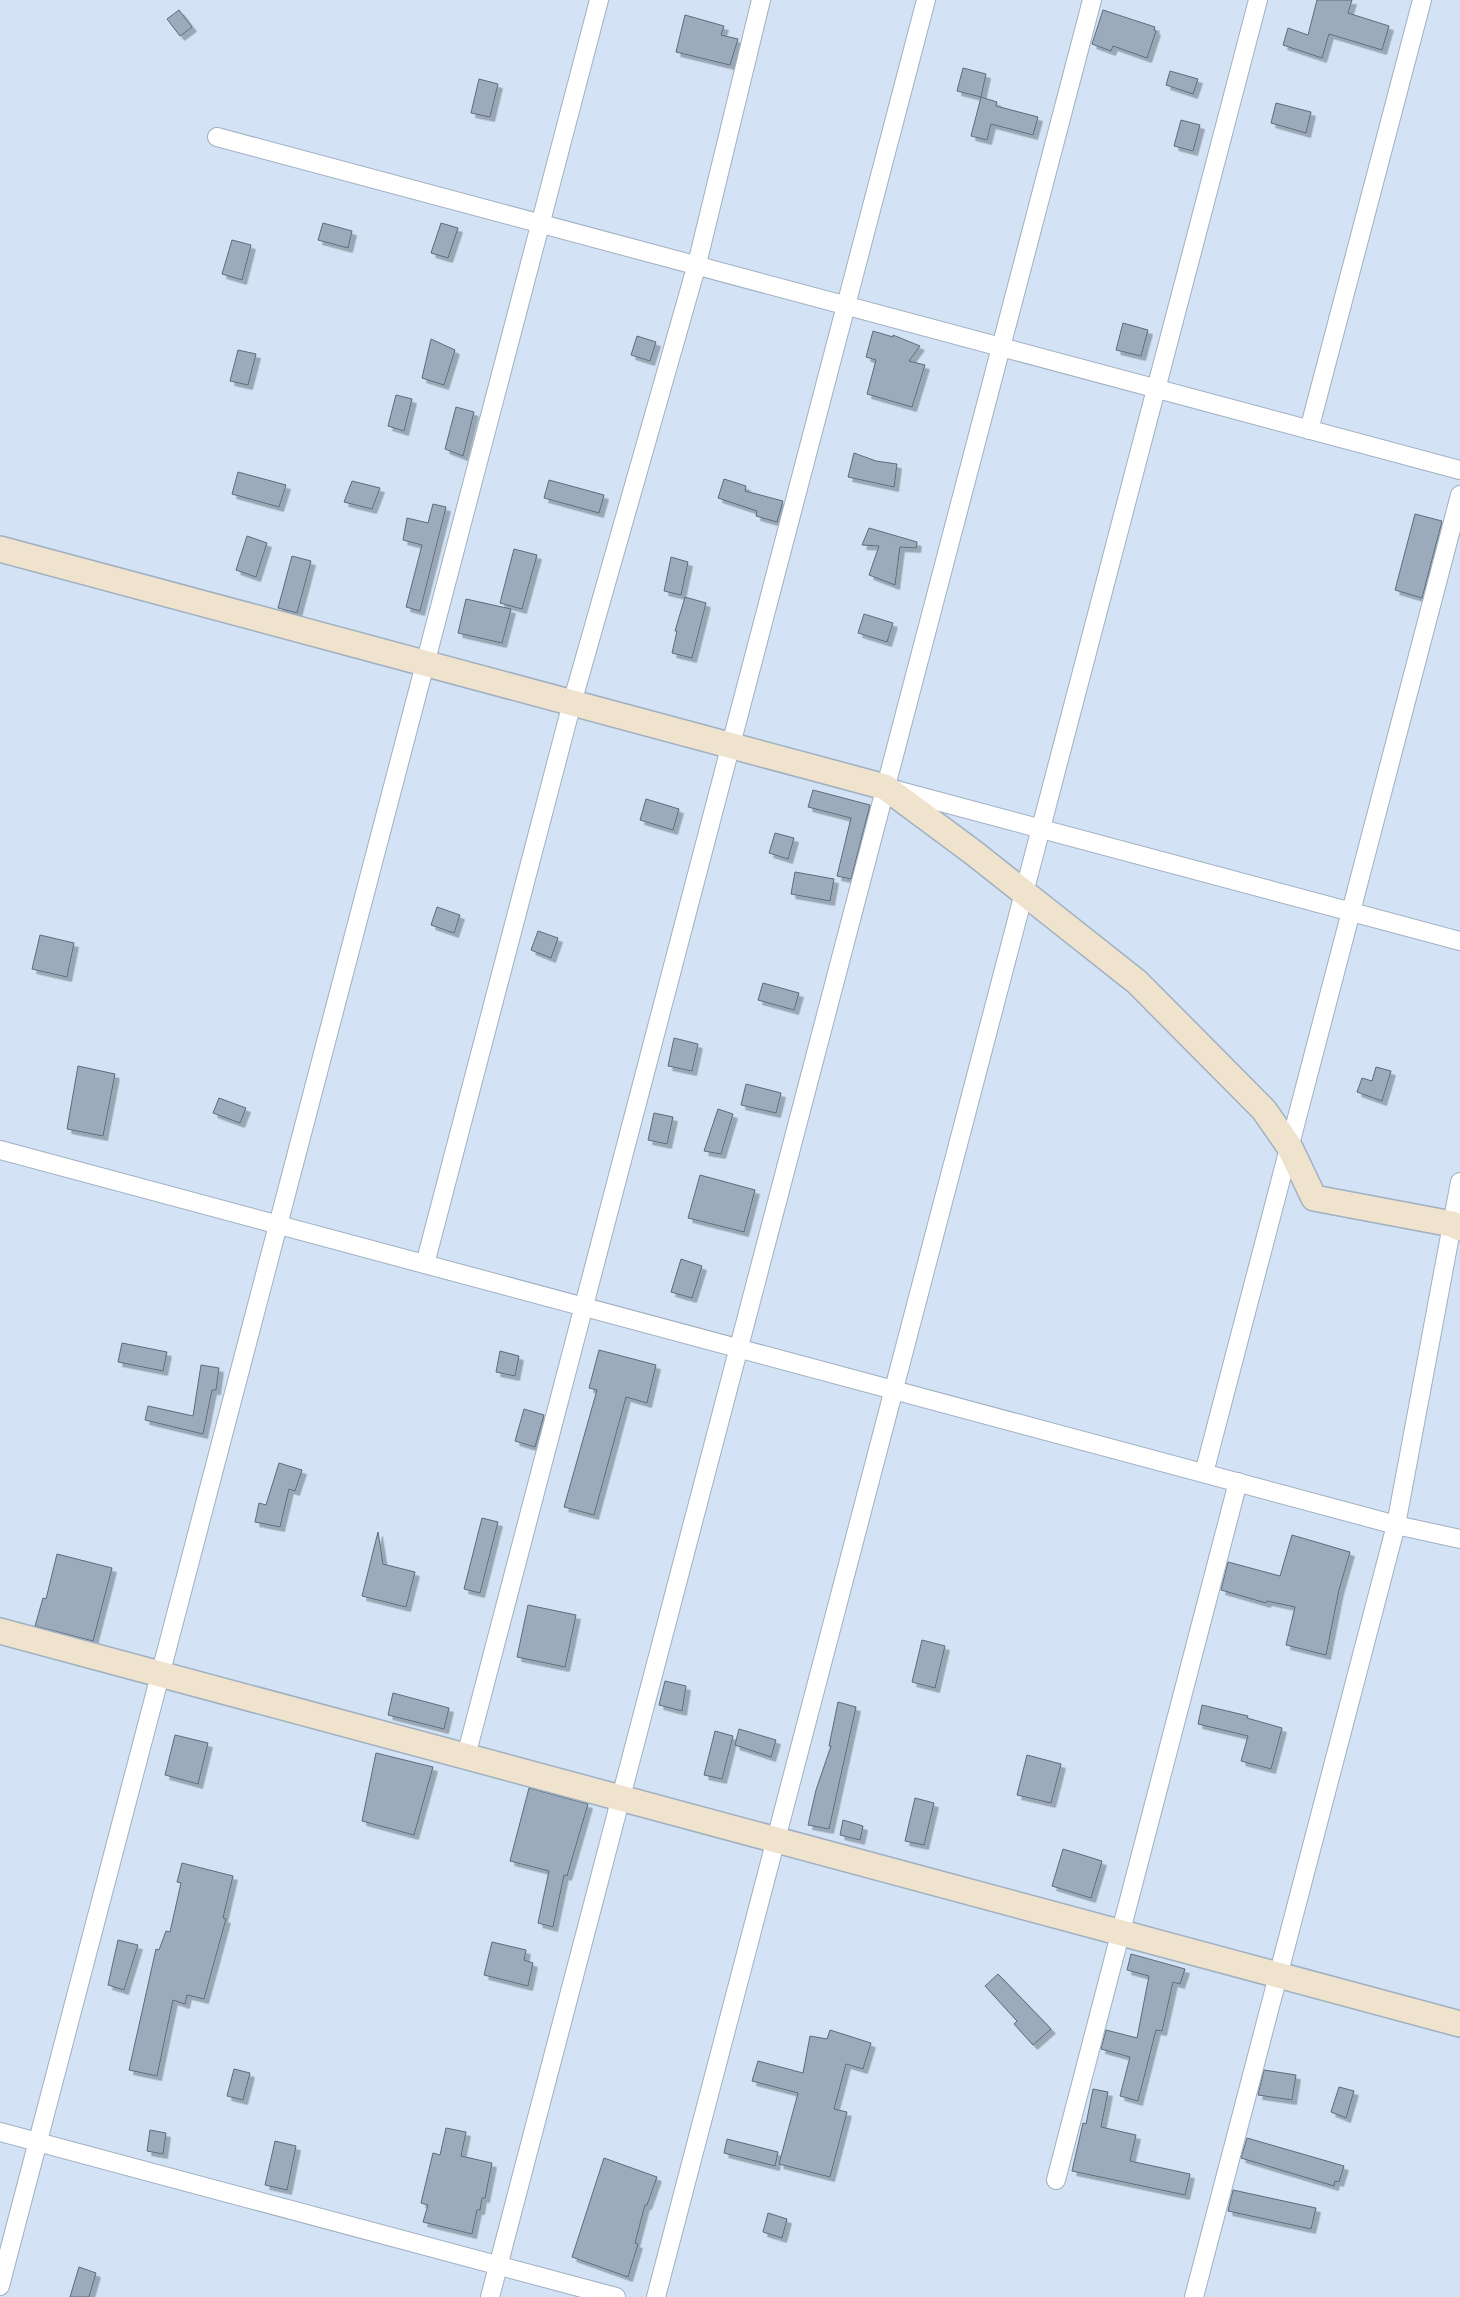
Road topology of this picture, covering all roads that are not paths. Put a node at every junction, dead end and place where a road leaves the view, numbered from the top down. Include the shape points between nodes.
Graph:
1 (599, 0) edge
2 (761, 0) edge
3 (926, 0) edge
4 (1092, 0) edge
5 (1258, 0) edge
6 (1422, 0) edge
7 (217, 137) dead end
8 (540, 223) junction
9 (697, 264) junction
10 (846, 305) junction
11 (1001, 347) junction
12 (1156, 388) junction
13 (1310, 430) junction
14 (1460, 470) edge
15 (1460, 495) edge
16 (0, 549) edge
17 (425, 663) junction
18 (572, 703) junction
19 (730, 745) junction
20 (885, 787) junction
21 (1041, 828) junction
22 (1024, 892) junction
23 (1350, 912) junction
24 (1460, 941) edge
25 (1289, 1146) junction
26 (0, 1150) edge
27 (1460, 1182) edge
28 (278, 1224) junction
29 (1456, 1226) edge
30 (425, 1264) junction
31 (583, 1307) junction
32 (738, 1348) junction
33 (894, 1390) junction
34 (1204, 1473) junction
35 (1238, 1482) junction
36 (1396, 1525) junction
37 (1460, 1538) edge
38 (0, 1631) edge
39 (160, 1674) junction
40 (466, 1756) junction
41 (620, 1798) junction
42 (776, 1840) junction
43 (1120, 1932) junction
44 (1278, 1975) junction
45 (1460, 2024) edge
46 (0, 2132) edge
47 (38, 2142) junction
48 (1056, 2180) dead end
49 (498, 2265) junction
50 (0, 2286) edge
51 (490, 2297) edge
52 (616, 2297) edge
53 (656, 2297) edge
54 (1194, 2297) edge

1 - 8 street
2 - 9 street
3 - 10 street
4 - 11 street
5 - 12 street
6 - 13 street
7 - 8 street
8 - 9 street
8 - 17 street
9 - 10 street
9 - 18 street
10 - 11 street
10 - 19 street
11 - 12 street
11 - 20 street
12 - 13 street
12 - 21 street
13 - 14 street
15 - 23 street
16 - 17 street
17 - 18 street
17 - 28 street
18 - 19 street
18 - 30 street
19 - 20 street
19 - 31 street
20 - 21 street
20 - 22 street
20 - 32 street
21 - 22 street
21 - 23 street
22 - 25 street via 1137,982 1264,1110
22 - 33 street
23 - 24 street
23 - 25 street
25 - 29 street via 1314,1198
25 - 34 street
26 - 28 street
27 - 29 street
28 - 30 street
28 - 39 street
29 - 36 street
30 - 31 street
31 - 32 street
31 - 40 street
32 - 33 street
32 - 41 street
33 - 34 street
33 - 42 street
34 - 35 street
35 - 36 street
35 - 43 street
36 - 37 street
36 - 44 street
38 - 39 street
39 - 40 street
39 - 47 street
40 - 41 street
41 - 42 street
41 - 49 street
42 - 43 street
42 - 53 street
43 - 44 street
43 - 48 street
44 - 45 street
44 - 54 street
46 - 47 street
47 - 49 street
47 - 50 street
49 - 51 street
49 - 52 street

